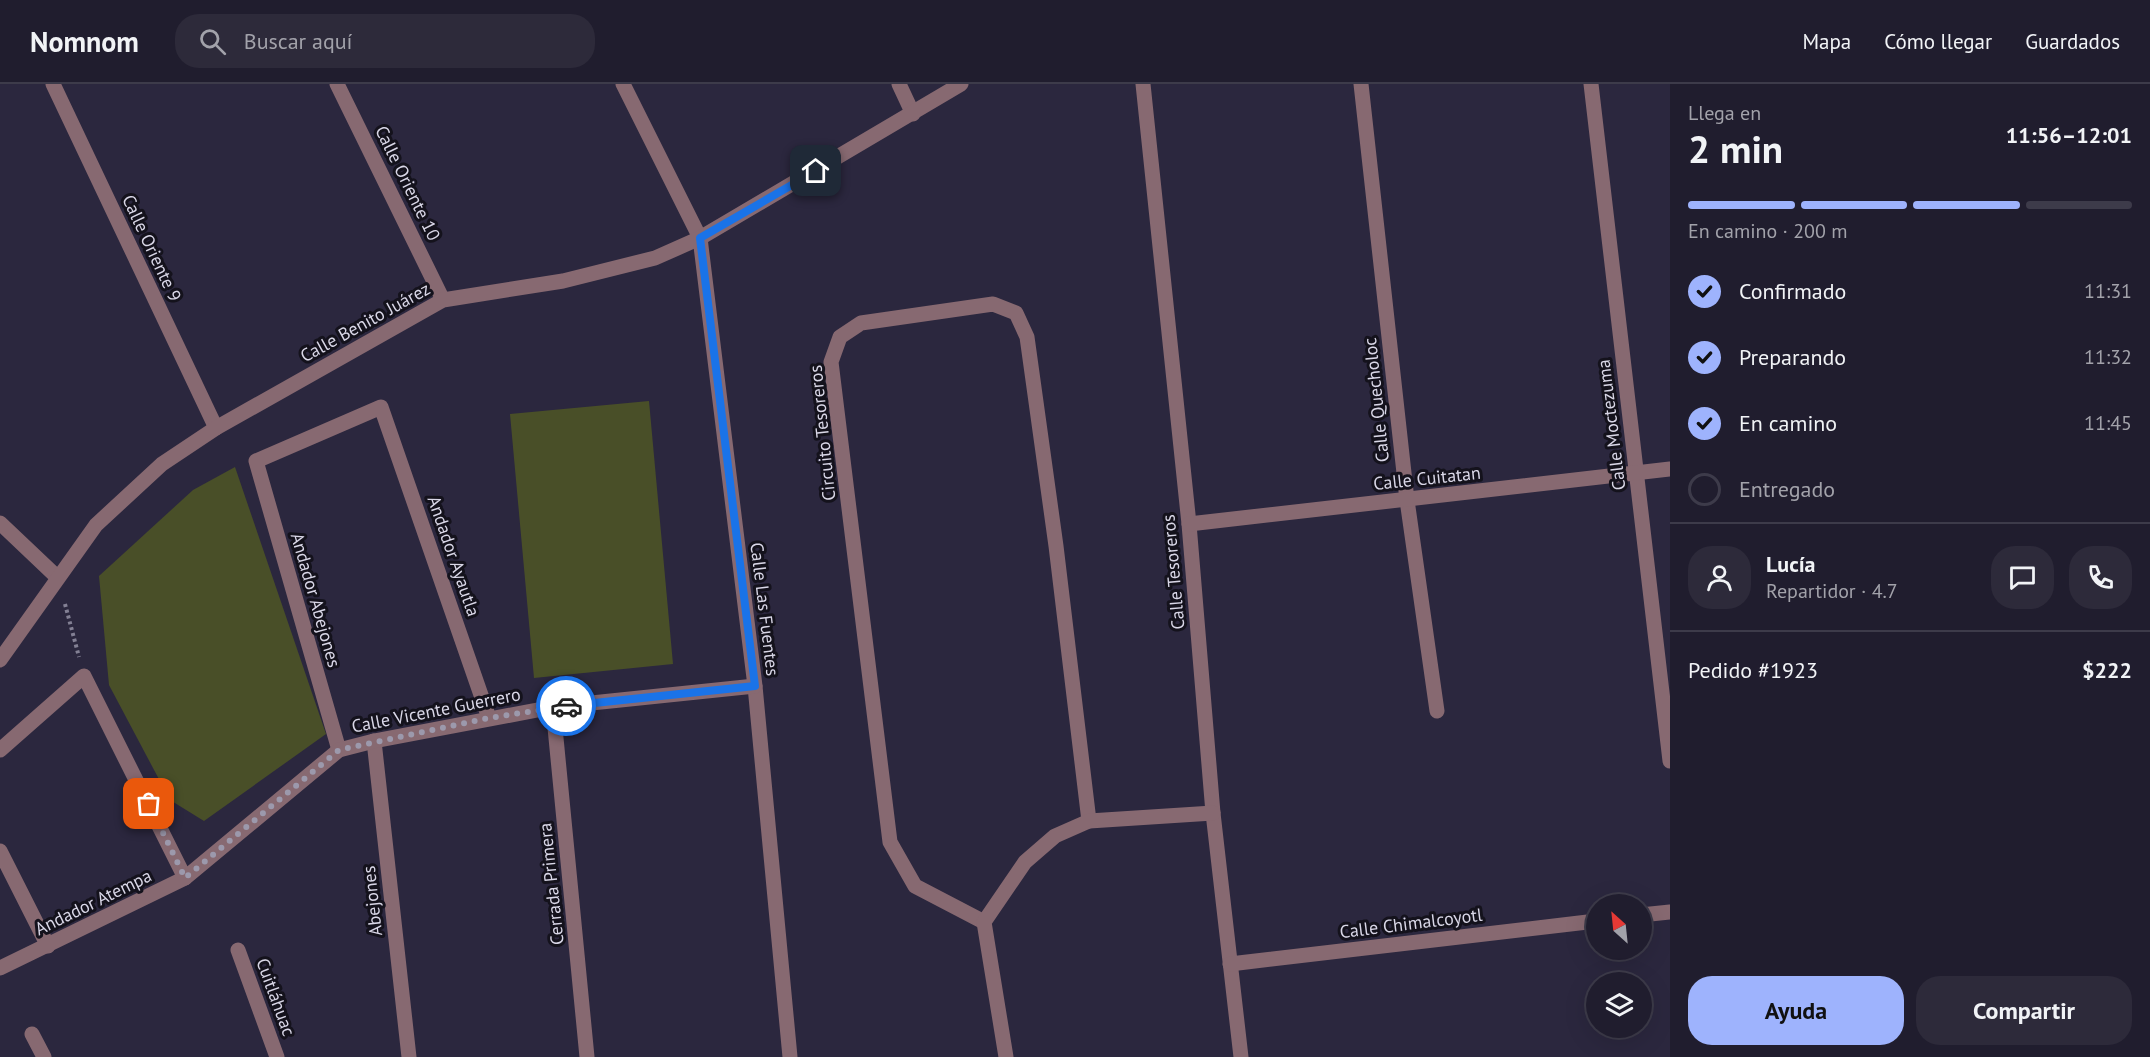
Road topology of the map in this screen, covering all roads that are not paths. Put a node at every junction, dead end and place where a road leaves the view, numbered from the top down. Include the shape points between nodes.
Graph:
1 (53, 84) edge
2 (337, 84) edge
3 (623, 84) edge
4 (899, 84) edge
5 (961, 84) edge
6 (1143, 84) edge
7 (1361, 84) edge
8 (1591, 84) edge
9 (913, 114) junction
10 (700, 238) junction
11 (443, 300) junction
12 (381, 407) joint
13 (216, 428) junction
14 (1670, 469) edge
15 (1636, 473) junction
16 (1407, 500) junction
17 (0, 523) edge
18 (1189, 524) junction
19 (57, 577) junction
20 (0, 660) edge
21 (755, 686) junction
22 (553, 707) junction
23 (1437, 711) dead end
24 (489, 718) junction
25 (374, 741) junction
26 (0, 750) edge
27 (339, 750) junction
28 (1670, 761) edge
29 (1213, 813) junction
30 (1089, 821) junction
31 (0, 851) edge
32 (185, 878) junction
33 (1670, 912) edge
34 (1652, 914) edge
35 (984, 922) junction
36 (1586, 922) edge
37 (48, 946) junction
38 (238, 950) dead end
39 (1230, 964) junction
40 (0, 968) edge
41 (32, 1034) dead end
42 (44, 1057) edge
43 (277, 1057) edge
44 (409, 1057) edge
45 (587, 1057) edge
46 (790, 1057) edge
47 (1006, 1057) edge
48 (1241, 1057) edge

1 - 13 street, Calle Oriente 9
2 - 11 street, Calle Oriente 10
3 - 10 street, Calle Las Fuentes
4 - 9 street
5 - 9 street, Calle Benito Juárez
6 - 18 street, Calle Tesoreros
7 - 16 street, Calle Quecholoc
8 - 15 street, Calle Moctezuma
9 - 10 street, Calle Benito Juárez
10 - 11 street, Calle Benito Juárez via 656,258 563,280
10 - 21 street, Calle Las Fuentes
11 - 13 street, Calle Benito Juárez
12 - 24 street, Andador Ayautla
12 - 27 street, Andador Abejones via 256,461
13 - 19 street, Calle Benito Juárez via 153,471 96,525
14 - 15 street, Calle Cuitatan
15 - 16 street, Calle Cuitatan
15 - 28 street, Calle Moctezuma
16 - 18 street, Calle Cuitatan
16 - 23 street, Calle Quecholoc
17 - 19 street
18 - 29 street, Calle Tesoreros
19 - 20 street, Calle Benito Juárez
21 - 22 street, Calle Vicente Guerrero
21 - 46 street, Calle Las Fuentes
22 - 24 street, Calle Vicente Guerrero
22 - 45 street, Cerrada Primera
24 - 25 street, Calle Vicente Guerrero
25 - 27 street, Calle Vicente Guerrero
25 - 44 street, Abejones
26 - 32 street via 84,676
27 - 32 street, Andador Atempa
29 - 30 street
29 - 39 street, Calle Tesoreros
30 - 35 street via 1055,836 1025,862
30 - 35 street, Circuito Tesoreros via 1027,337 1016,313 993,304 861,322 840,337 831,362 890,842 915,886
31 - 37 street
32 - 37 street, Andador Atempa
33 - 34 street
35 - 47 street
36 - 39 street, Calle Chimalcoyotl
37 - 40 street, Andador Atempa
38 - 43 street, Cuitláhuac
39 - 48 street, Calle Tesoreros
41 - 42 street

